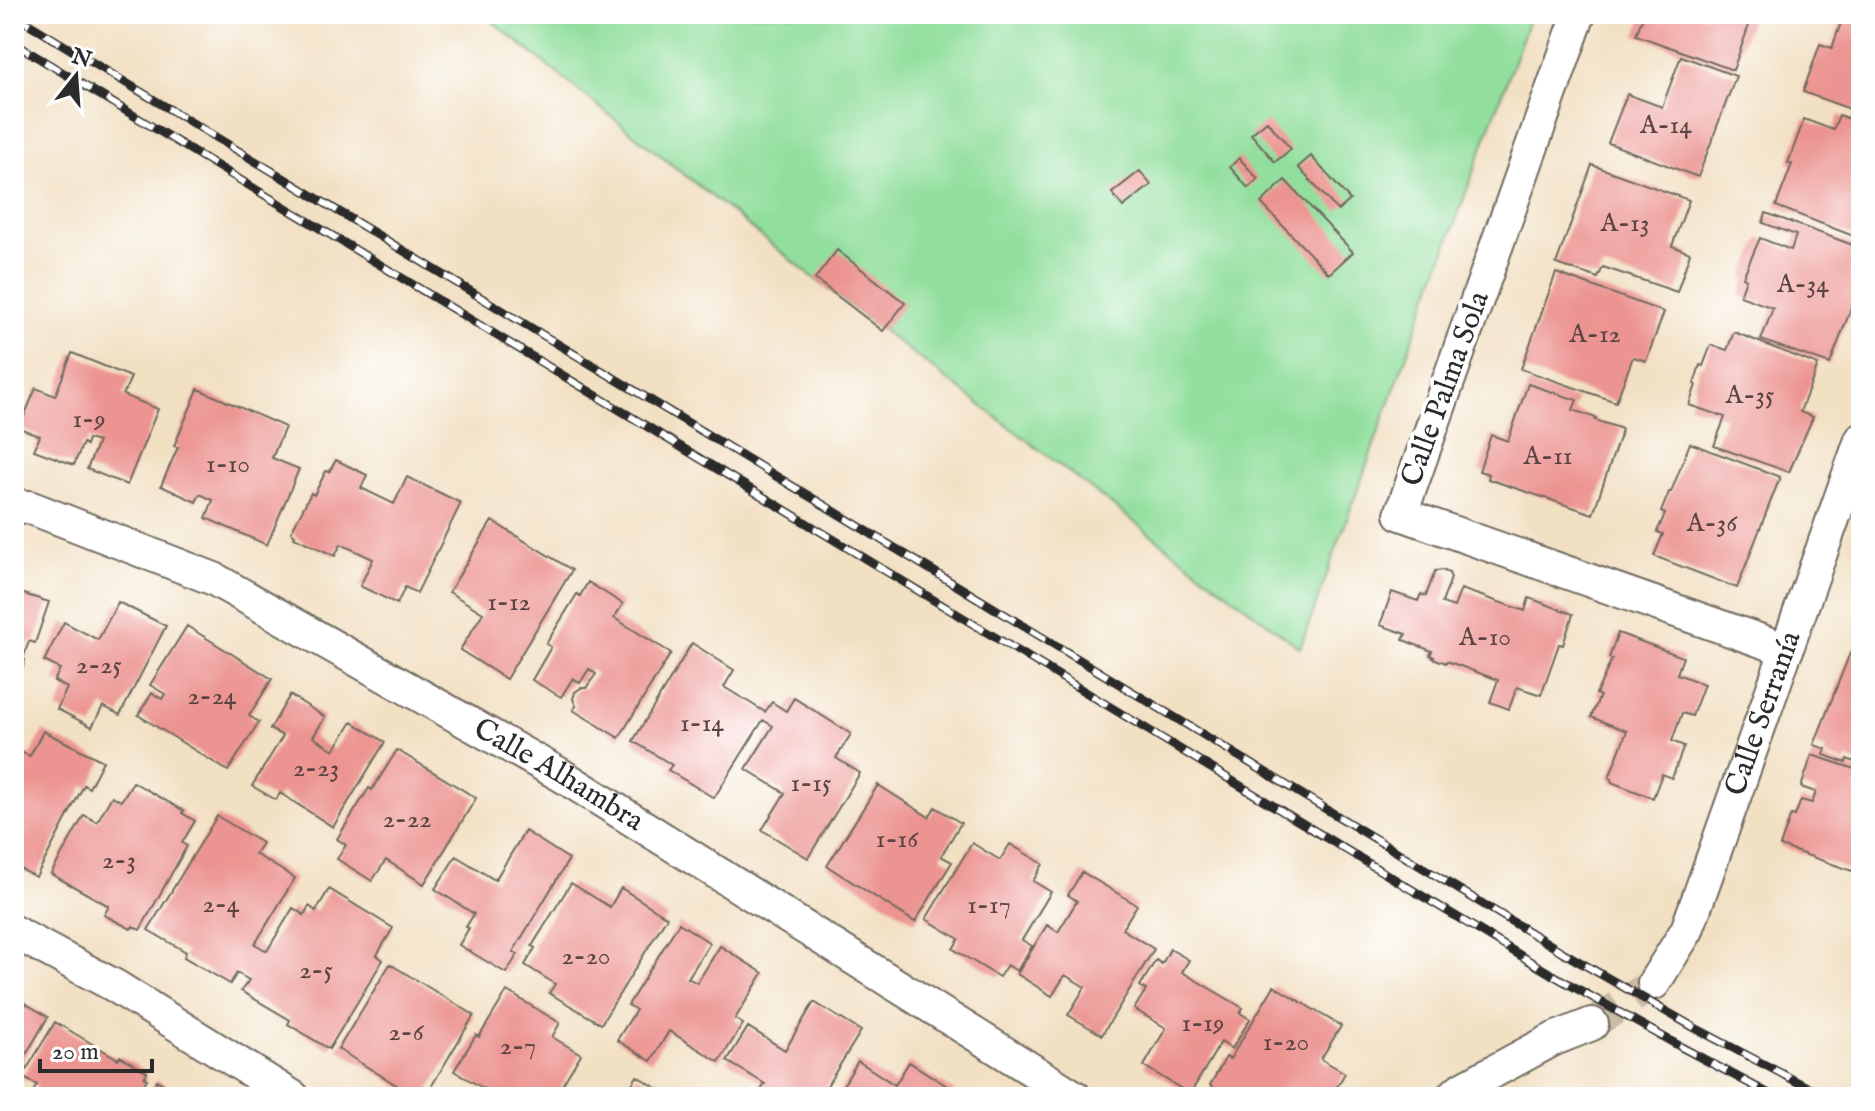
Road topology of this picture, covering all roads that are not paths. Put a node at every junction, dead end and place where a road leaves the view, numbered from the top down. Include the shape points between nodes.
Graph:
1 (1579, 14) edge
2 (1861, 440) edge
3 (14, 506) edge
4 (1787, 650) junction
5 (14, 932) edge
6 (1654, 983) tunnel mouth
7 (1592, 1024) tunnel mouth
8 (293, 1097) edge
9 (1075, 1097) edge
10 (1452, 1097) edge

1 - 4 street, Calle Palma Sola via 1401,514
2 - 4 street, Calle Serranía
3 - 9 street, Calle Alhambra via 29,507 214,579 561,775
4 - 6 street, Calle Serranía via 1687,930
5 - 8 street via 115,986
7 - 10 street via 1554,1039

